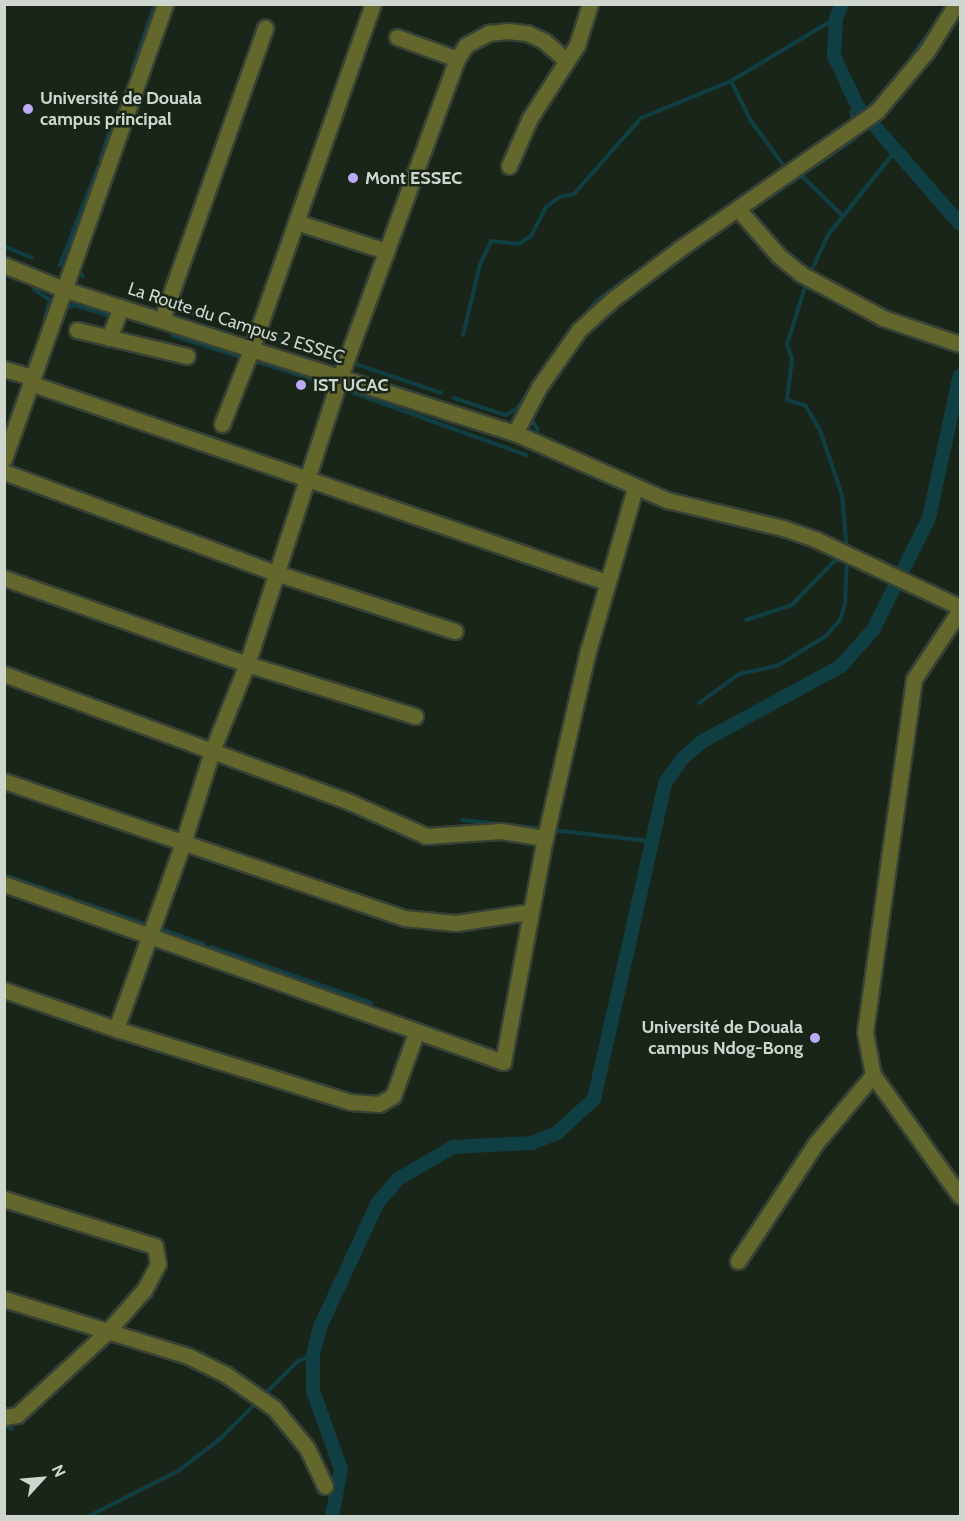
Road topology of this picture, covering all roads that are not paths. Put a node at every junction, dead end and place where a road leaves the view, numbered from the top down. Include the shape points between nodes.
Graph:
1 (165, 4) edge
2 (373, 4) edge
3 (590, 4) edge
4 (956, 4) edge
5 (265, 28) dead end
6 (397, 37) dead end
7 (457, 59) junction
8 (567, 61) junction
9 (509, 166) dead end
10 (738, 209) junction
11 (296, 222) junction
12 (386, 251) junction
13 (4, 265) edge
14 (66, 290) junction
15 (121, 306) junction
16 (162, 319) junction
17 (77, 330) dead end
18 (109, 338) junction
19 (960, 344) edge
20 (251, 350) junction
21 (188, 356) dead end
22 (4, 369) edge
23 (340, 377) junction
24 (31, 380) junction
25 (222, 424) dead end
26 (515, 433) junction
27 (4, 459) edge
28 (4, 472) edge
29 (305, 480) junction
30 (635, 488) junction
31 (276, 573) junction
32 (4, 578) edge
33 (606, 582) junction
34 (960, 609) edge
35 (455, 631) dead end
36 (247, 664) junction
37 (4, 674) edge
38 (415, 716) dead end
39 (212, 751) junction
40 (4, 781) edge
41 (545, 838) junction
42 (183, 843) junction
43 (4, 884) edge
44 (529, 912) junction
45 (150, 935) junction
46 (4, 990) edge
47 (116, 1029) junction
48 (416, 1033) junction
49 (873, 1075) junction
50 (960, 1196) edge
51 (4, 1199) edge
52 (738, 1261) dead end
53 (4, 1299) edge
54 (106, 1333) junction
55 (4, 1417) edge
56 (325, 1486) dead end

1 - 14 street
2 - 11 street
3 - 8 street via 579,41
4 - 10 street via 927,51 877,111
5 - 16 street
6 - 7 street
7 - 8 street via 466,45 489,33 507,32 526,33 544,40
7 - 12 street
8 - 9 street via 530,118
10 - 19 street via 778,256 801,274 884,318
10 - 26 street via 613,299 579,330 539,387
11 - 12 street
11 - 20 street
12 - 23 street
13 - 14 street, La Route du Campus 2 ESSEC
14 - 15 street, La Route du Campus 2 ESSEC
14 - 24 street
15 - 16 street, La Route du Campus 2 ESSEC
15 - 18 street
16 - 20 street, La Route du Campus 2 ESSEC
17 - 18 street
18 - 21 street
20 - 23 street, La Route du Campus 2 ESSEC
20 - 25 street
22 - 24 street
23 - 26 street, La Route du Campus 2 ESSEC
23 - 29 street
24 - 27 street
24 - 29 street
26 - 30 street, La Route du Campus 2 ESSEC
28 - 31 street
29 - 31 street
29 - 33 street
30 - 33 street
30 - 34 street, La Route du Campus 2 ESSEC via 817,540
31 - 35 street
31 - 36 street
32 - 36 street
33 - 41 street
34 - 49 street via 914,679 866,1012
36 - 38 street
36 - 39 street
37 - 39 street
39 - 41 street via 352,803 426,836 501,831
39 - 42 street
40 - 42 street
41 - 44 street
42 - 44 street via 404,918 456,923
42 - 45 street
43 - 45 street
44 - 48 street via 503,1062
45 - 47 street
45 - 48 street
46 - 47 street
47 - 48 street via 325,1096 379,1104 399,1087
49 - 50 street
49 - 52 street via 816,1143
51 - 54 street via 155,1245 155,1275
53 - 54 street
54 - 55 street via 17,1415
54 - 56 street via 204,1363 268,1403 307,1448

